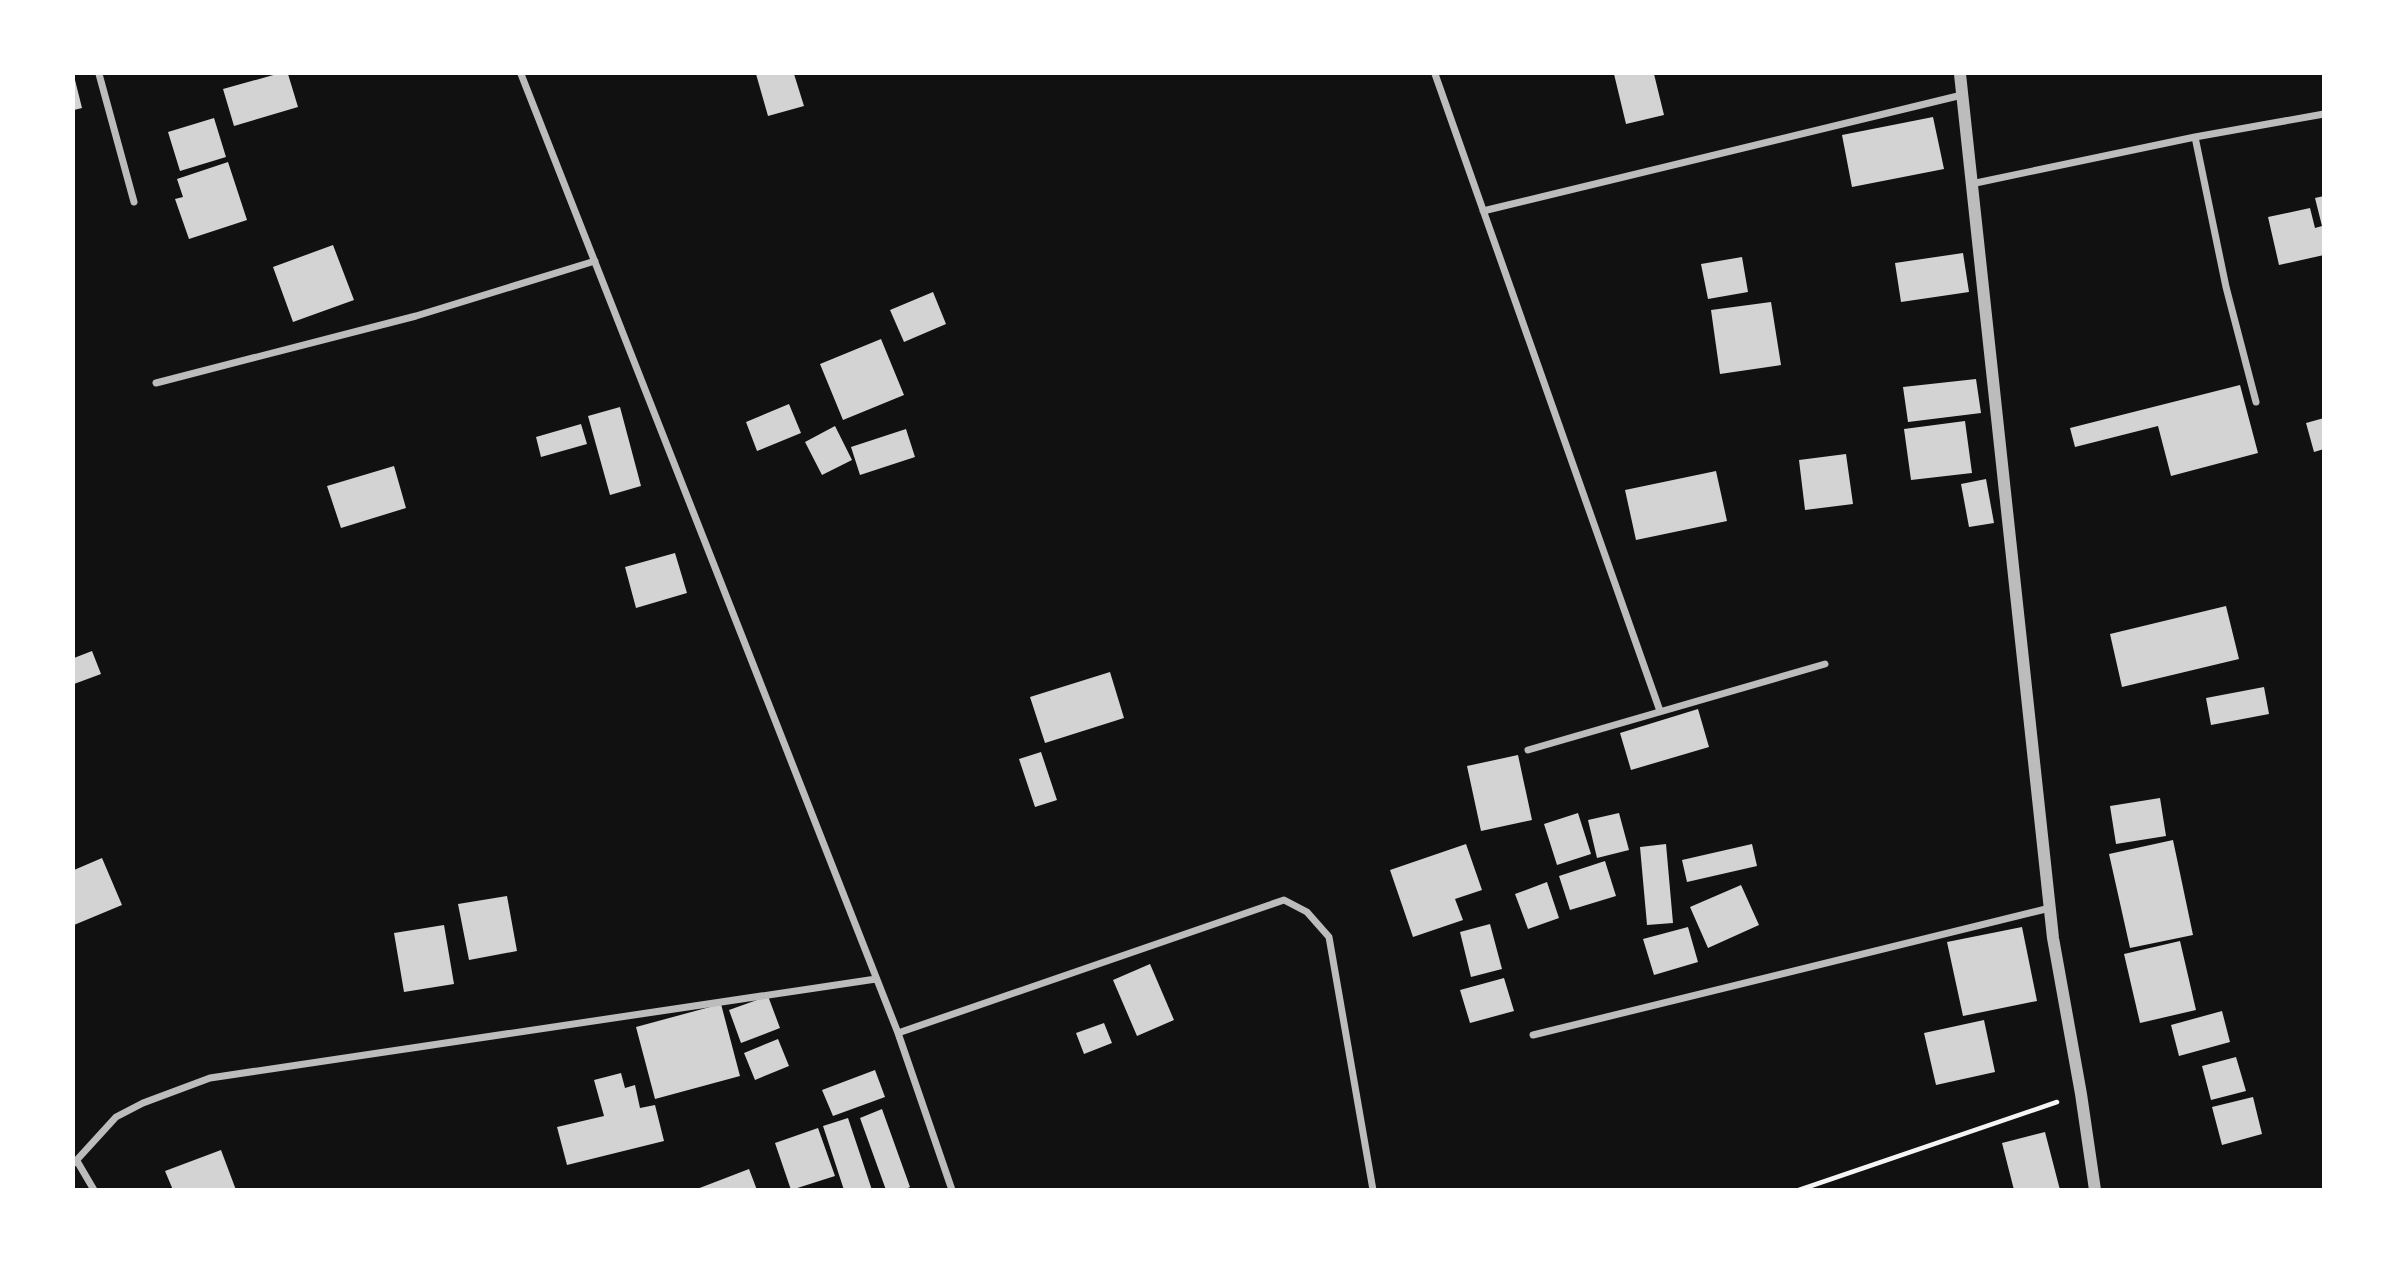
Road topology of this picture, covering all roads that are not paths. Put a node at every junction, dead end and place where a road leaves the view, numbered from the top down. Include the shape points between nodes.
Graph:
1 (99, 74) edge
2 (521, 74) edge
3 (1435, 74) edge
4 (1960, 74) edge
5 (1962, 95) junction
6 (2323, 114) edge
7 (2195, 137) junction
8 (1971, 184) junction
9 (134, 202) dead end
10 (1483, 211) junction
11 (595, 261) junction
12 (156, 383) dead end
13 (2256, 402) dead end
14 (1825, 664) dead end
15 (1660, 711) junction
16 (1528, 750) dead end
17 (2050, 908) junction
18 (876, 979) junction
19 (898, 1033) junction
20 (1533, 1035) dead end
21 (75, 1162) edge
22 (94, 1189) edge
23 (953, 1189) edge
24 (1373, 1189) edge
25 (2095, 1189) edge

1 - 9 street
2 - 11 street
3 - 10 street
4 - 5 street
5 - 8 street
5 - 10 street
6 - 7 street
7 - 8 street
7 - 13 street
8 - 17 street
10 - 15 street
11 - 12 street via 416,317
11 - 18 street
14 - 15 street
15 - 16 street
17 - 20 street
17 - 25 street
18 - 19 street
18 - 21 street via 210,1078 116,1117
19 - 23 street
19 - 24 street via 1284,900 1307,912 1329,937
21 - 22 street

